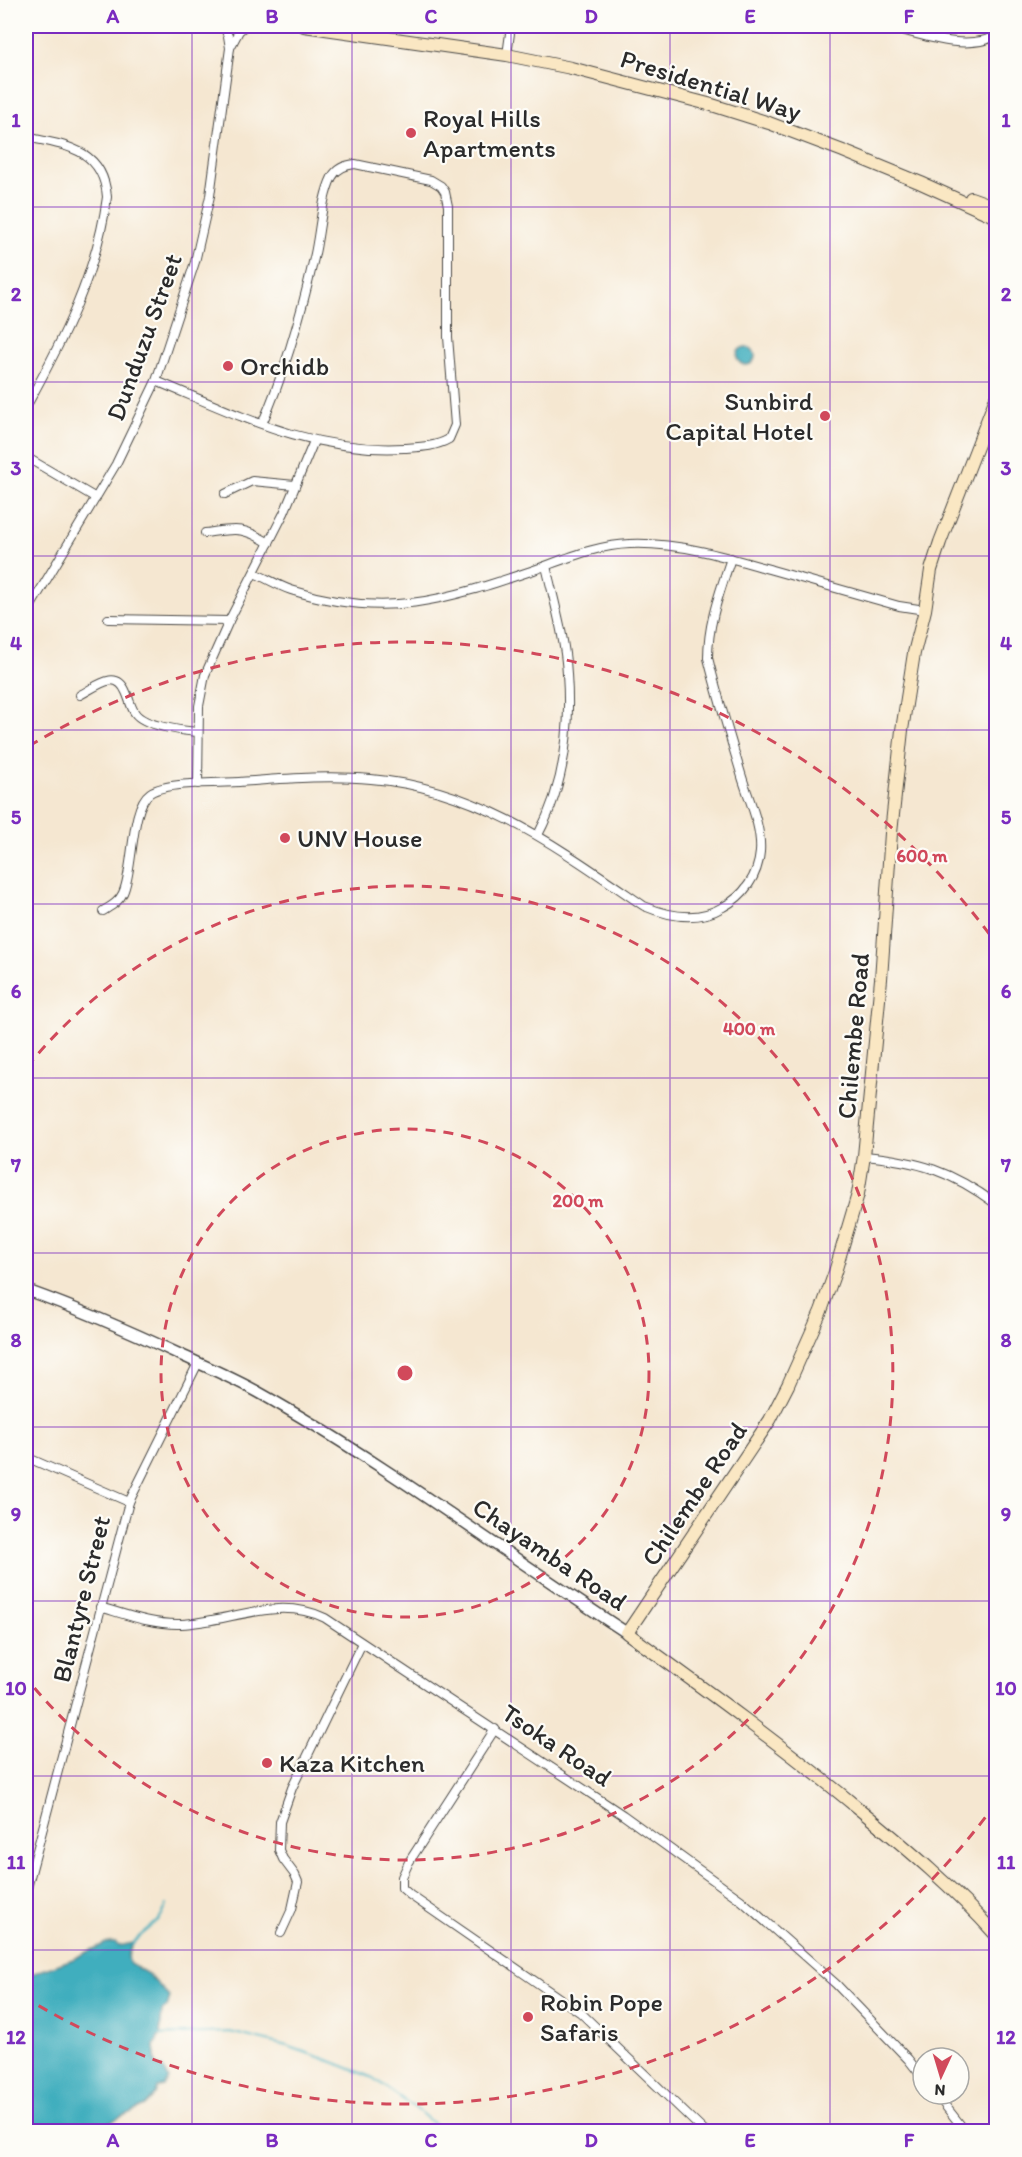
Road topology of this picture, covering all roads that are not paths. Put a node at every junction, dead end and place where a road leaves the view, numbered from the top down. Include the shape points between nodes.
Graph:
1 (224, 26) edge
2 (244, 26) edge
3 (304, 26) edge
4 (511, 26) edge
5 (887, 26) edge
6 (996, 36) edge
7 (230, 48) junction
8 (507, 55) junction
9 (26, 137) edge
10 (921, 183) junction
11 (996, 207) edge
12 (996, 217) edge
13 (156, 381) junction
14 (996, 398) edge
15 (26, 407) edge
16 (262, 424) junction
17 (314, 441) junction
18 (26, 457) edge
19 (296, 485) junction
20 (225, 494) dead end
21 (96, 498) junction
22 (205, 533) dead end
23 (269, 543) junction
24 (731, 558) junction
25 (546, 566) junction
26 (254, 573) junction
27 (925, 610) junction
28 (26, 614) edge
29 (108, 619) dead end
30 (229, 621) junction
31 (80, 695) dead end
32 (198, 732) junction
33 (198, 784) junction
34 (538, 835) junction
35 (103, 911) dead end
36 (864, 1156) junction
37 (996, 1204) edge
38 (26, 1290) edge
39 (198, 1363) junction
40 (26, 1457) edge
41 (129, 1502) junction
42 (100, 1607) junction
43 (627, 1633) junction
44 (362, 1643) junction
45 (495, 1729) junction
46 (26, 1892) edge
47 (281, 1933) dead end
48 (996, 1935) edge
49 (911, 2063) edge
50 (945, 2106) edge
51 (705, 2132) edge
52 (966, 2132) edge

1 - 7 street, Dunduzu Street
2 - 7 street, Dunduzu Street
3 - 8 main road, Presidential Way
4 - 8 street
5 - 6 street via 962,43
7 - 13 street, Dunduzu Street via 210,196 195,262
8 - 10 main road, Presidential Way via 571,68 758,119
9 - 15 street via 67,146 86,155 101,174 107,196 92,267 60,344
10 - 11 main road, Presidential Way
10 - 12 main road, Presidential Way
13 - 16 street
13 - 21 street, Dunduzu Street
14 - 27 main road, Chilembe Road via 940,542
16 - 17 street
16 - 17 street via 296,335 326,195 334,175 343,166 355,164 436,182 445,192 448,214 448,337 455,425 452,435 436,445 387,449
17 - 19 street
18 - 21 street
19 - 20 street via 252,481
19 - 23 street
21 - 28 street, Dunduzu Street
22 - 23 street via 246,530
23 - 26 street
24 - 25 street via 665,545 628,544 596,549
24 - 27 street
24 - 34 street via 710,621 708,658 760,839 758,863 746,889 714,912 671,916 644,906
25 - 26 street via 441,599 386,606 346,603 290,590
25 - 34 street via 567,673 568,718 560,782
26 - 30 street
27 - 36 main road, Chilembe Road via 902,730
29 - 30 street
30 - 32 street via 205,675
31 - 32 street via 117,680 123,683 141,719
32 - 33 street
33 - 34 street via 287,778 373,779 473,802
33 - 35 street via 148,794 143,801 123,894
36 - 37 street via 890,1158 943,1172
36 - 43 main road, Chilembe Road via 858,1194 835,1272 788,1385 747,1456
38 - 39 street, Chayamba Road via 110,1322
39 - 41 street, Blantyre Street
39 - 43 street, Chayamba Road via 298,1415
40 - 41 street
41 - 42 street, Blantyre Street
42 - 44 street, Tsoka Road via 178,1624 273,1609 302,1609 325,1618
42 - 46 street, Blantyre Street
43 - 48 main road, Chayamba Road via 829,1784 927,1865
44 - 45 street, Tsoka Road
44 - 47 street via 292,1788 280,1822 279,1850 298,1882
45 - 49 street, Tsoka Road via 741,1900 836,1984
45 - 51 street via 408,1863 402,1888 581,2013
50 - 52 street

